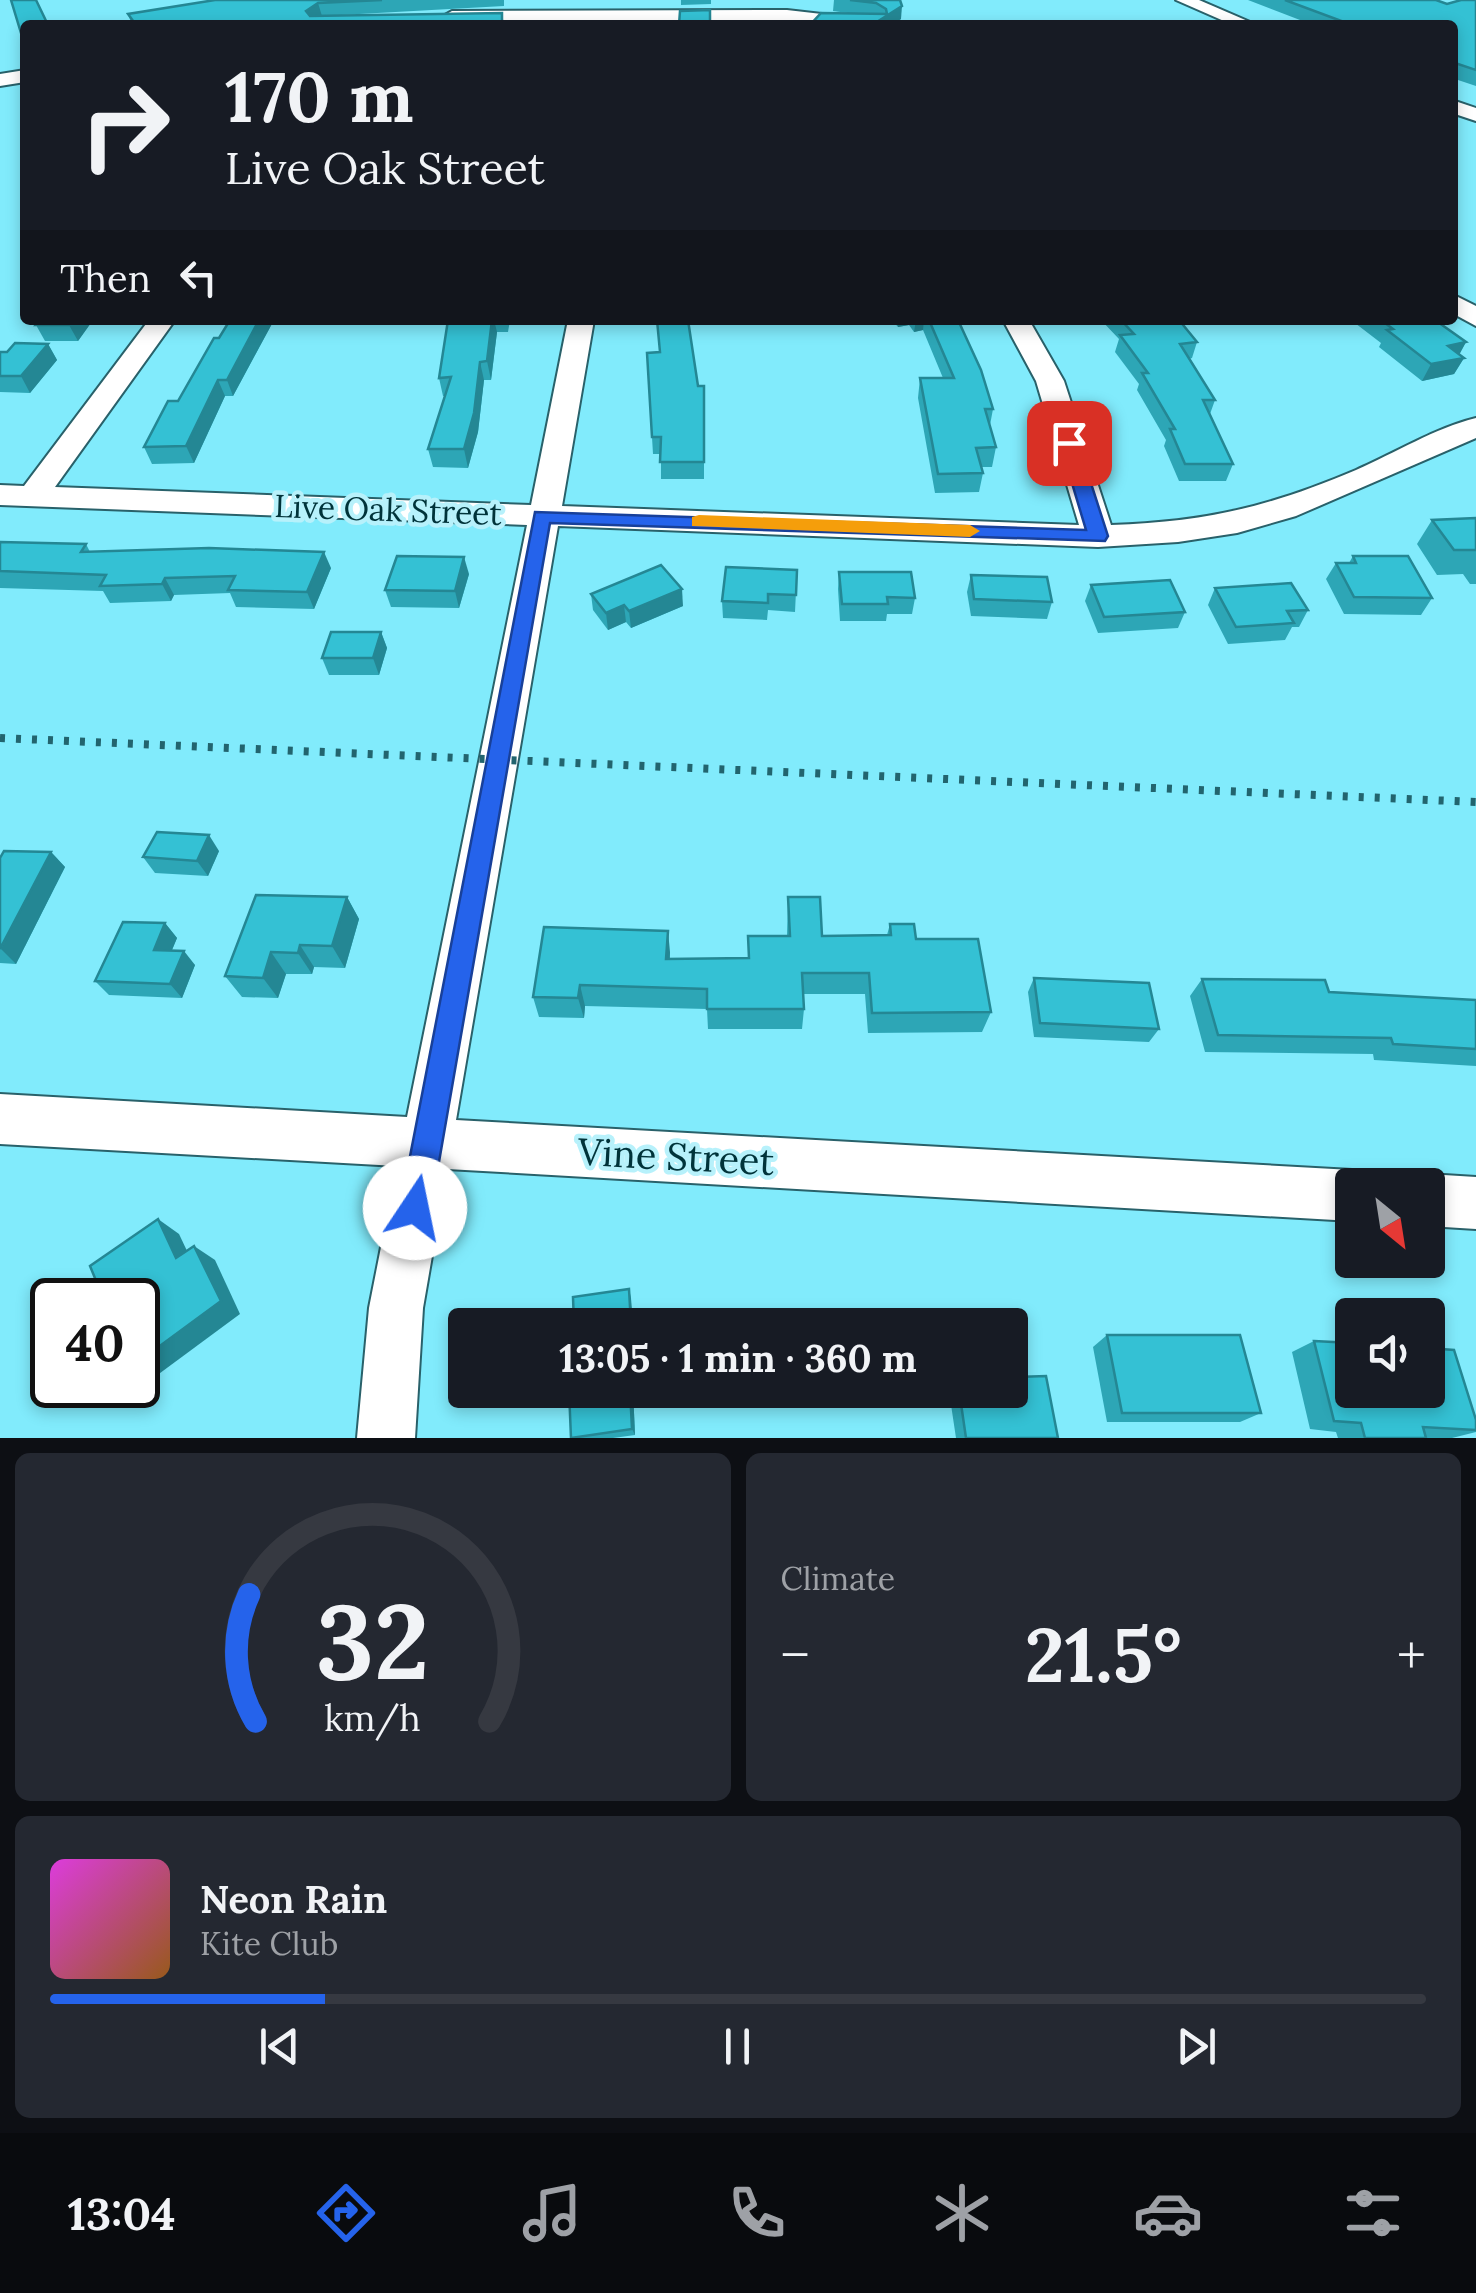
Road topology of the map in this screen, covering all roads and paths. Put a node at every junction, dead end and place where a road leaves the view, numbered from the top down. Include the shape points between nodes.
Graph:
1 (1184, 0) edge
2 (640, 13) edge
3 (442, 16) edge
4 (830, 20) edge
5 (1235, 20) edge
6 (158, 325) edge
7 (579, 325) edge
8 (1019, 325) edge
9 (1476, 427) edge
10 (0, 495) edge
11 (33, 496) junction
12 (542, 516) junction
13 (1098, 536) junction
14 (0, 1119) edge
15 (428, 1142) junction
16 (1335, 1195) edge
17 (1445, 1201) edge
18 (1476, 1203) edge
19 (386, 1438) edge

1 - 5 street
2 - 3 street
2 - 4 street
6 - 11 street
7 - 12 street
8 - 13 street via 1050,381
9 - 13 street, Live Oak Street via 1254,519 1177,533
10 - 11 street, Live Oak Street
11 - 12 street, Live Oak Street
12 - 13 street, Live Oak Street
12 - 15 street
14 - 15 street, Vine Street
15 - 16 street, Vine Street
15 - 19 street via 396,1308
17 - 18 street

